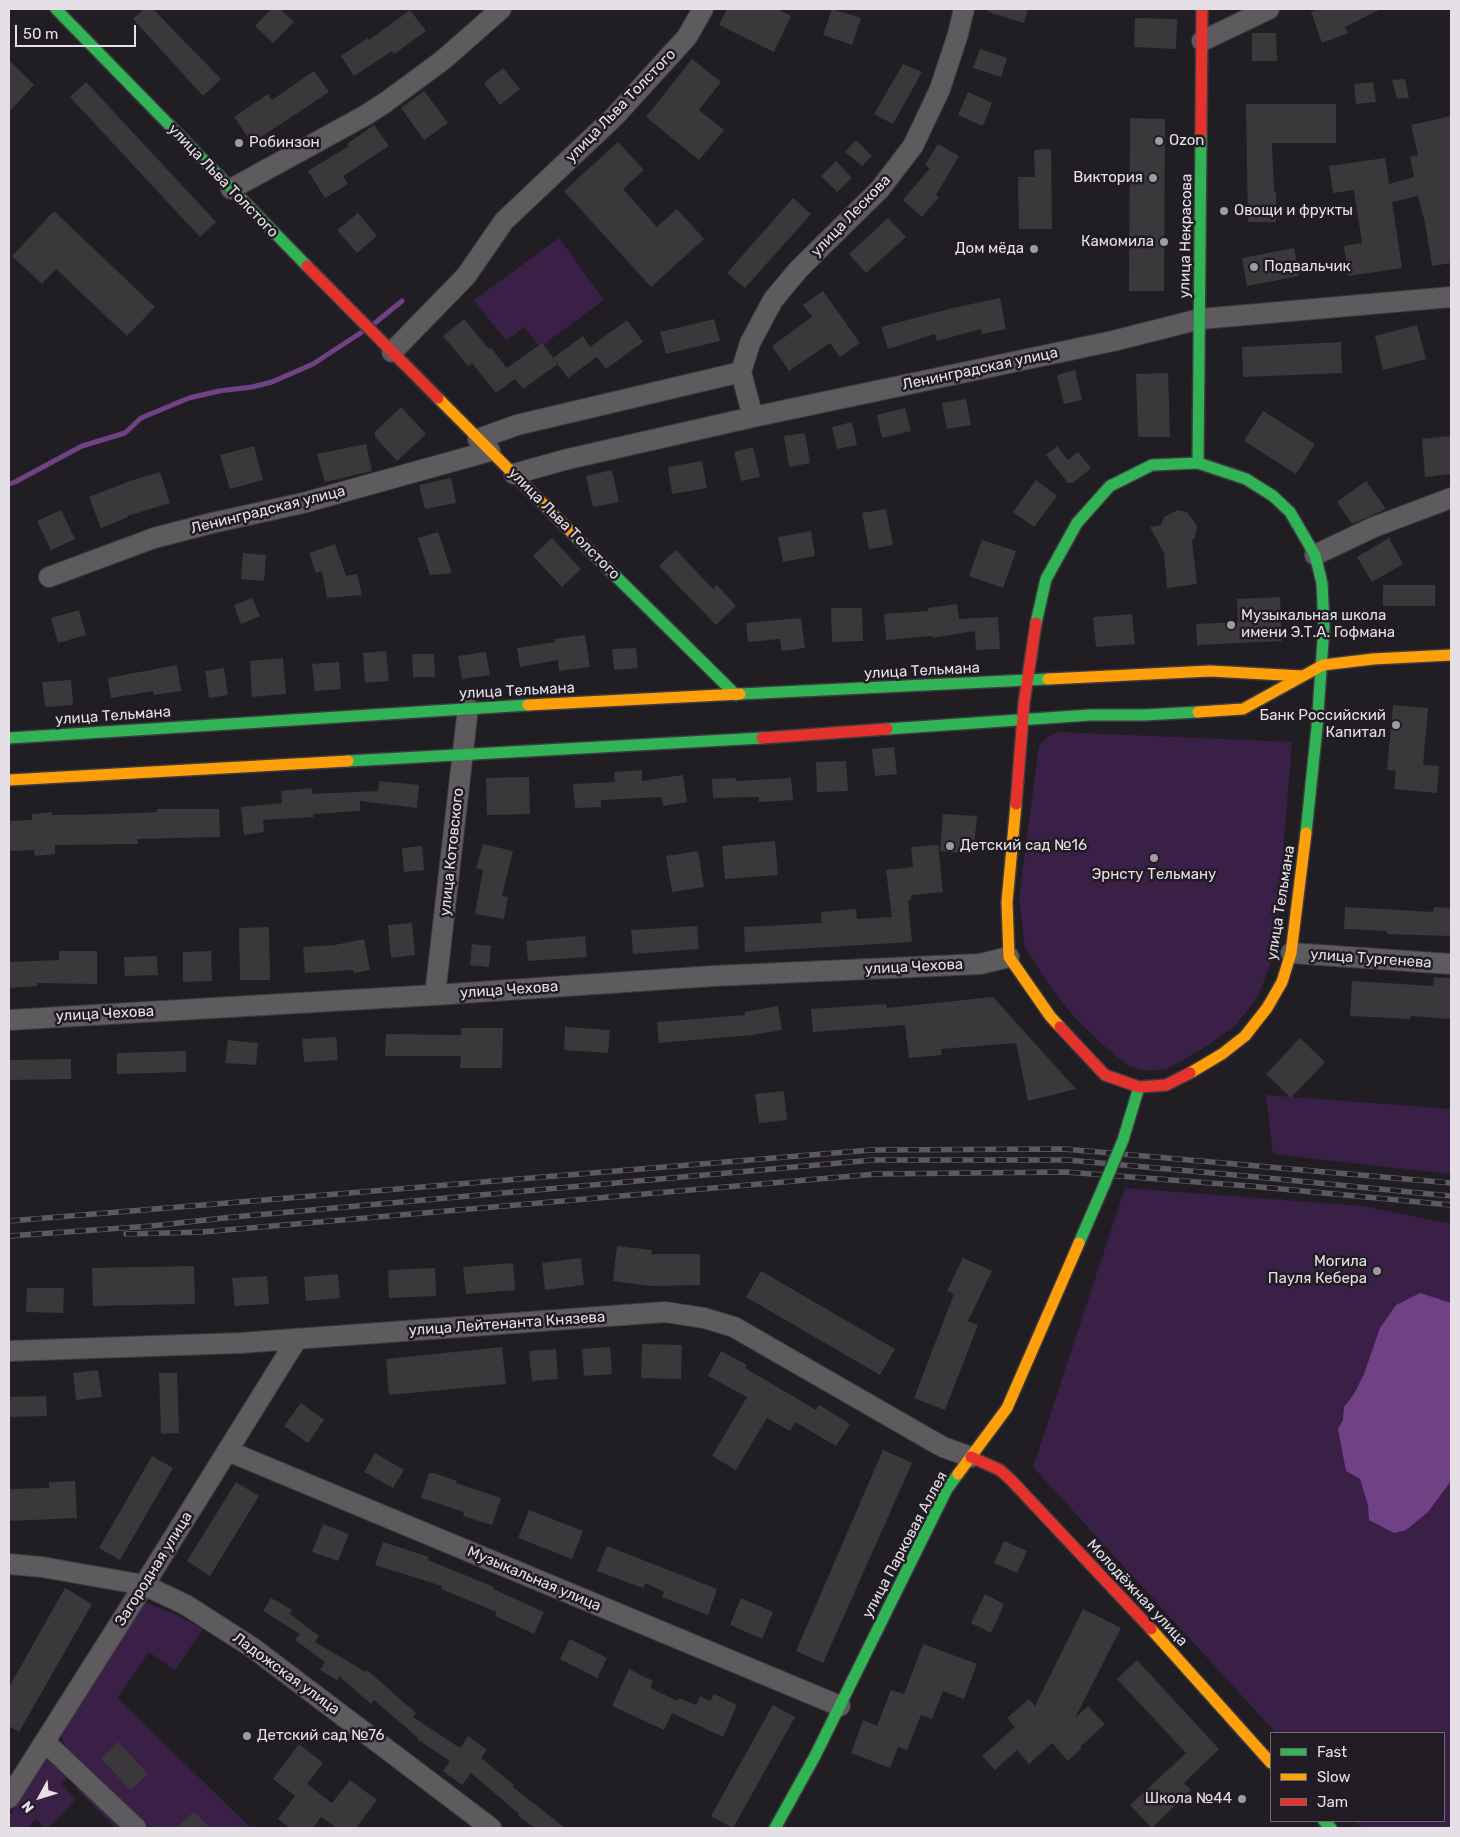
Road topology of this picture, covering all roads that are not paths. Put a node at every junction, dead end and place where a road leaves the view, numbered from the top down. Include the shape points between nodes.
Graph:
1 (56, 9) edge
2 (501, 9) edge
3 (702, 9) edge
4 (964, 9) edge
5 (1202, 9) edge
6 (1269, 9) edge
7 (1202, 41) junction
8 (231, 189) junction
9 (1451, 296) edge
10 (1200, 318) junction
11 (385, 346) junction
12 (741, 372) junction
13 (754, 417) junction
14 (484, 445) junction
15 (1198, 463) junction
16 (514, 474) junction
17 (1451, 498) edge
18 (1315, 555) junction
19 (48, 577) dead end
20 (1451, 655) edge
21 (1323, 665) junction
22 (1302, 676) junction
23 (1027, 680) junction
24 (736, 695) junction
25 (468, 708) junction
26 (1023, 719) junction
27 (9, 738) edge
28 (462, 755) junction
29 (9, 780) edge
30 (1291, 953) junction
31 (1009, 957) junction
32 (1451, 964) edge
33 (436, 996) junction
34 (9, 1020) edge
35 (1139, 1087) junction
36 (297, 1339) junction
37 (9, 1351) edge
38 (228, 1451) junction
39 (970, 1457) junction
40 (9, 1564) edge
41 (144, 1586) junction
42 (840, 1706) junction
43 (45, 1742) junction
44 (1270, 1762) edge
45 (9, 1798) edge
46 (136, 1828) edge
47 (491, 1828) edge
48 (775, 1828) edge

1 - 8 street, улица Льва Толстого
2 - 8 street via 443,60 386,102
3 - 11 street, улица Льва Толстого via 687,37 615,116 504,221 466,276
4 - 12 street, улица Лескова via 940,89 913,146 880,189 798,270 773,300 750,343
5 - 7 street, улица Некрасова
6 - 7 street
7 - 10 street, улица Некрасова
8 - 11 street, улица Льва Толстого
9 - 10 street, Ленинградская улица
10 - 13 street, Ленинградская улица via 1113,342
10 - 15 street, улица Некрасова
11 - 14 street, улица Льва Толстого
12 - 13 street
12 - 14 street, Ленинградская улица via 516,425
13 - 16 street, Ленинградская улица
14 - 16 street, улица Льва Толстого
14 - 19 street, Ленинградская улица via 303,503 154,538
15 - 18 street, улица Тельмана via 1246,479 1273,496 1290,512
15 - 23 street, улица Тельмана via 1152,465 1110,486 1077,523 1046,579
16 - 24 street, улица Льва Толстого
17 - 18 street via 1374,527
18 - 21 street, улица Тельмана via 1322,583
20 - 21 street
21 - 22 street
21 - 30 street, улица Тельмана
22 - 23 street, улица Тельмана via 1210,671
22 - 26 street via 1243,709
23 - 24 street, улица Тельмана
23 - 26 street, улица Тельмана
24 - 25 street, улица Тельмана
25 - 27 street, улица Тельмана
25 - 28 street, улица Котовского
26 - 28 street
26 - 31 street, улица Тельмана via 1006,902
28 - 29 street
28 - 33 street, улица Котовского
30 - 32 street, улица Тургенева
30 - 35 street, улица Тельмана via 1282,982 1245,1036 1198,1069 1166,1085
31 - 33 street, улица Чехова via 980,964 714,976
31 - 35 street, улица Тельмана via 1050,1016 1105,1075
33 - 34 street, улица Чехова
35 - 39 street, улица Парковая Аллея, bridge via 1123,1140 1007,1408
36 - 37 street, улица Лейтенанта Князева via 240,1344
36 - 38 street, Загородная улица
36 - 39 street, улица Лейтенанта Князева via 665,1312 704,1318 734,1327 927,1438
38 - 41 street, Загородная улица
38 - 42 street, Музыкальная улица
39 - 42 street, улица Парковая Аллея via 947,1489
39 - 44 street, Молодёжная улица via 1000,1470 1012,1480
40 - 41 street, Ладожская улица
41 - 43 street, Загородная улица
41 - 47 street, Ладожская улица via 186,1605 253,1648
42 - 48 street, улица Парковая Аллея
43 - 45 street, Загородная улица
43 - 46 street

